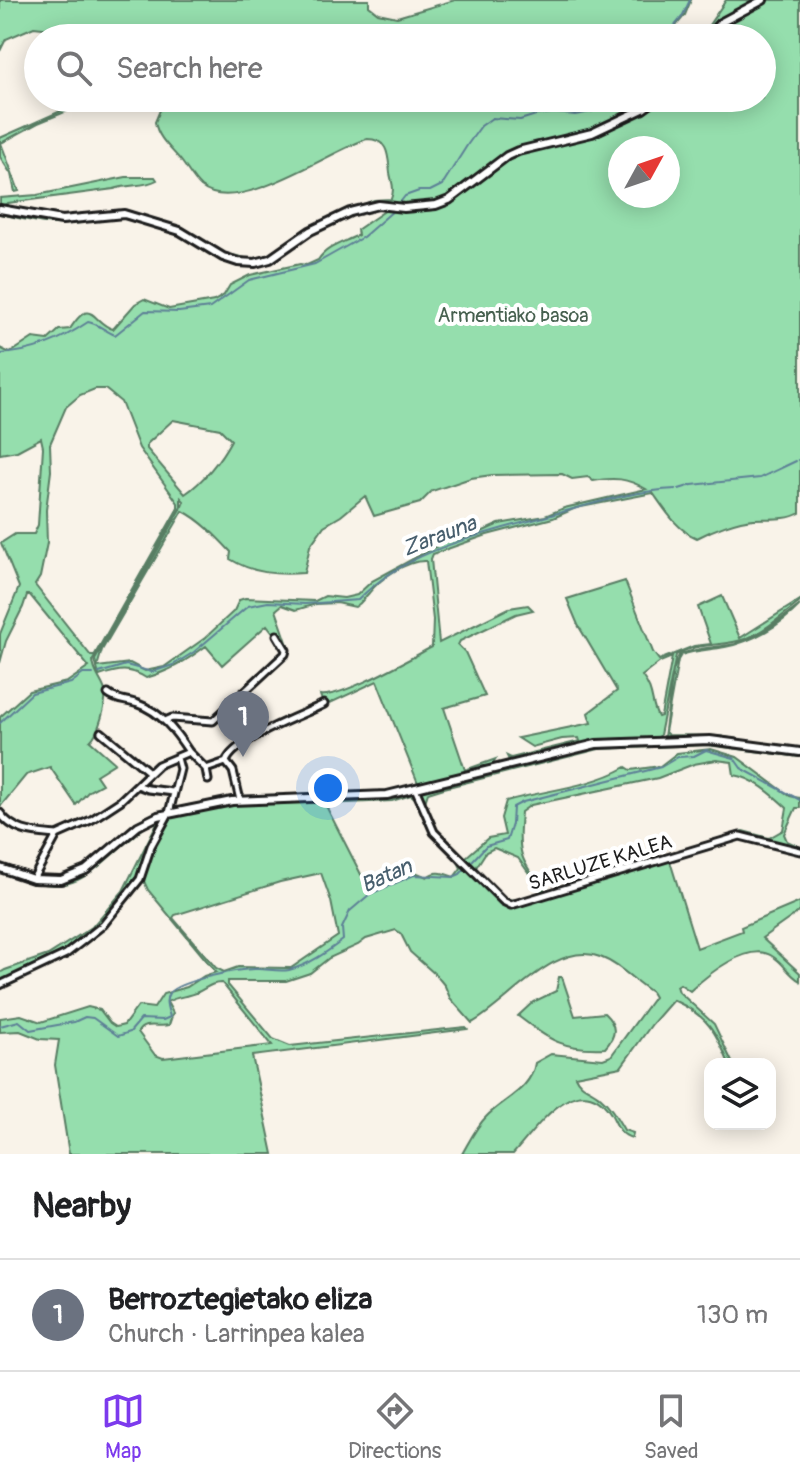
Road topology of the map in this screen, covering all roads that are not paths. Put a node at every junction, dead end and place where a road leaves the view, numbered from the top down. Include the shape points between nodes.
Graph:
1 (763, 0) edge
2 (721, 24) edge
3 (637, 112) edge
4 (0, 209) edge
5 (277, 635) dead end
6 (108, 694) dead end
7 (324, 704) dead end
8 (165, 721) junction
9 (101, 732) dead end
10 (189, 752) junction
11 (800, 752) edge
12 (177, 758) junction
13 (226, 762) junction
14 (206, 769) junction
15 (149, 772) junction
16 (208, 780) dead end
17 (137, 785) junction
18 (415, 788) junction
19 (173, 792) junction
20 (240, 800) junction
21 (0, 813) edge
22 (169, 813) junction
23 (57, 835) junction
24 (800, 851) edge
25 (0, 868) edge
26 (33, 879) junction
27 (0, 985) edge

1 - 2 street
3 - 4 street via 592,133 518,151 449,200 350,212 255,263 223,257 180,231 124,214 62,220
5 - 8 street via 285,654 213,721
6 - 8 street
7 - 13 street via 242,743
8 - 10 street
9 - 15 street
10 - 12 street
10 - 14 street
11 - 18 street via 710,740 596,744
12 - 15 street
12 - 19 street via 180,769
13 - 14 street
13 - 20 street
14 - 16 street
15 - 17 street
17 - 19 street
17 - 23 street via 91,820
18 - 20 street via 366,798
18 - 24 street, SARLUZE KALEA via 434,832 511,905 740,836
19 - 22 street
20 - 22 street via 214,799
21 - 23 street via 22,831
22 - 26 street via 138,826 78,875
22 - 27 street via 140,879 103,925 66,954
23 - 26 street
25 - 26 street

